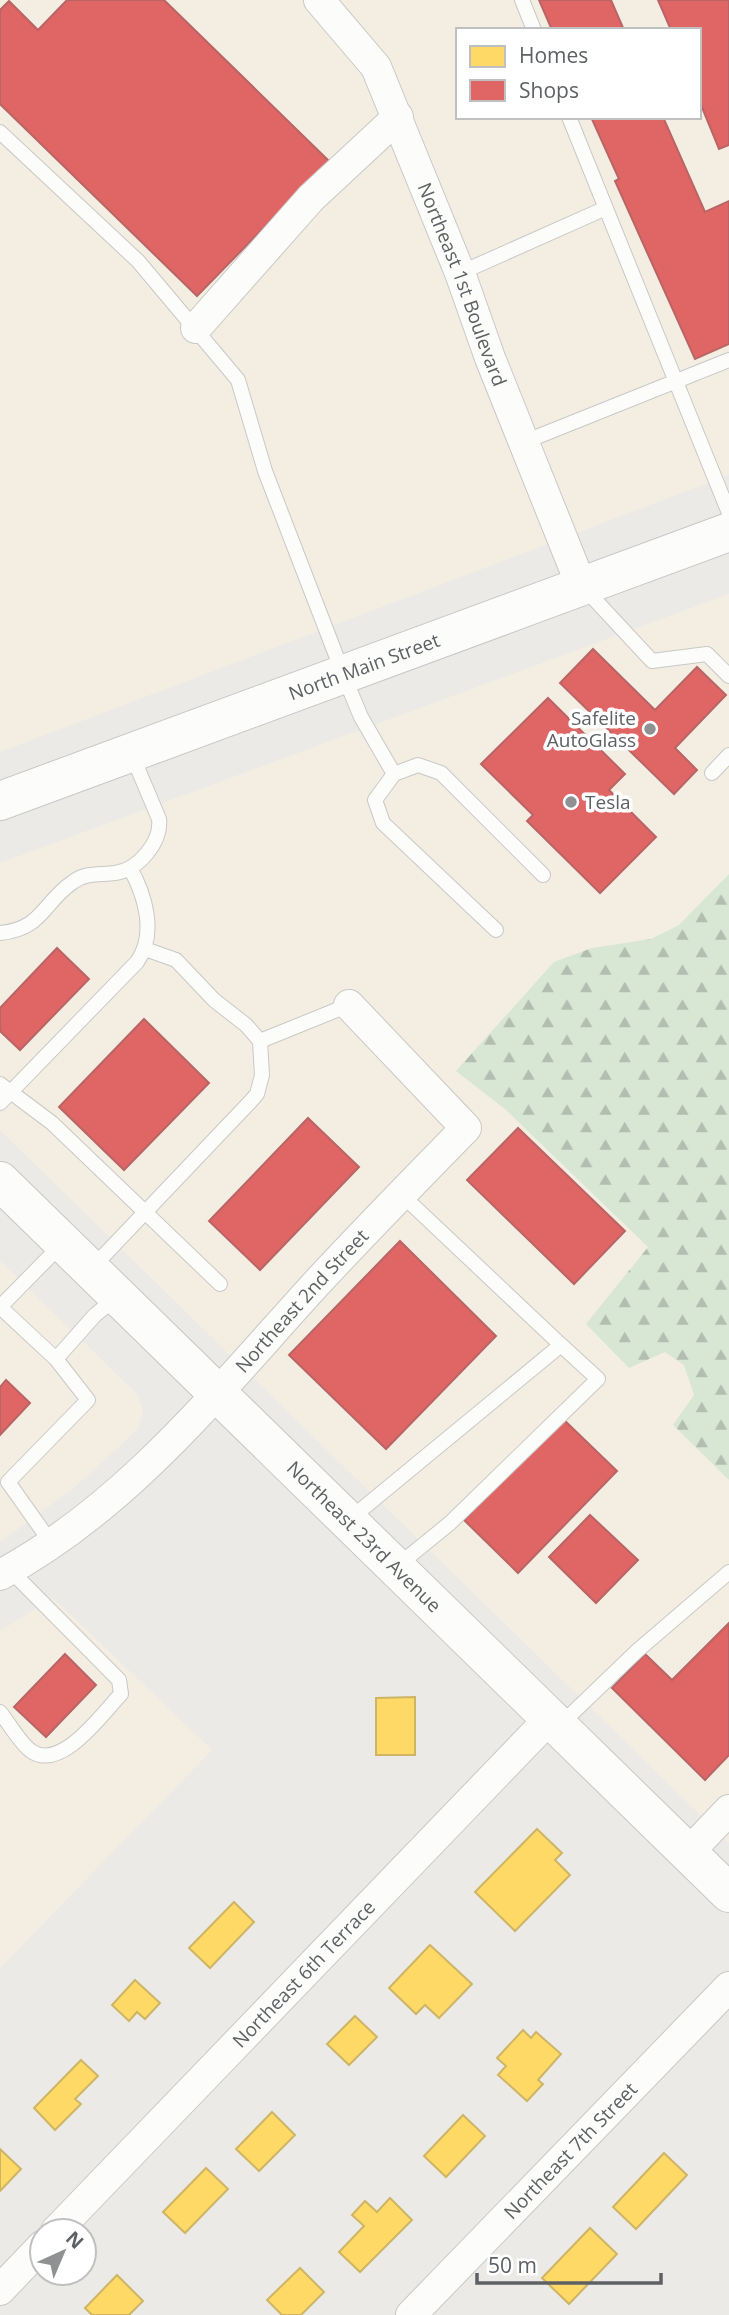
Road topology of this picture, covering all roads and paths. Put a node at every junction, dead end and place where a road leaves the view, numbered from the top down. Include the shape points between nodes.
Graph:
1 (319, 0) edge
2 (522, 0) edge
3 (533, 28) edge
4 (398, 117) junction
5 (570, 119) edge
6 (0, 131) edge
7 (606, 208) junction
8 (460, 273) junction
9 (196, 328) junction
10 (729, 360) edge
11 (676, 382) junction
12 (524, 442) junction
13 (729, 513) edge
14 (729, 532) edge
15 (581, 585) junction
16 (344, 676) junction
17 (729, 676) edge
18 (131, 754) junction
19 (729, 755) edge
20 (712, 773) dead end
21 (394, 774) junction
22 (0, 801) edge
23 (130, 868) junction
24 (543, 875) dead end
25 (496, 930) dead end
26 (0, 933) edge
27 (145, 949) junction
28 (349, 1005) joint
29 (260, 1041) junction
30 (3, 1093) edge
31 (0, 1181) edge
32 (402, 1195) junction
33 (146, 1212) junction
34 (63, 1243) junction
35 (90, 1270) junction
36 (220, 1284) dead end
37 (118, 1296) junction
38 (0, 1307) edge
39 (561, 1345) junction
40 (56, 1359) junction
41 (219, 1395) junction
42 (348, 1521) junction
43 (52, 1544) junction
44 (395, 1568) junction
45 (5, 1572) edge
46 (729, 1572) edge
47 (0, 1712) edge
48 (554, 1722) junction
49 (729, 1810) edge
50 (688, 1853) junction
51 (729, 1893) edge
52 (729, 1987) edge
53 (70, 2217) edge
54 (28, 2261) edge
55 (0, 2290) edge
56 (411, 2315) edge

1 - 4 street, Northeast 1st Boulevard via 376,66
2 - 3 lane
4 - 8 street, Northeast 1st Boulevard
4 - 9 street via 311,198
5 - 7 lane
6 - 9 lane via 138,261
7 - 8 lane
7 - 11 lane
8 - 12 street, Northeast 1st Boulevard
9 - 16 lane via 238,380 265,471
10 - 11 lane
11 - 12 lane
11 - 13 lane
12 - 15 street, Northeast 1st Boulevard
14 - 15 main road, North Main Street
15 - 16 main road, North Main Street
15 - 17 lane via 652,661 707,654
16 - 18 main road, North Main Street
16 - 21 lane
18 - 22 main road, North Main Street
18 - 23 lane via 160,824 153,843
19 - 20 lane
21 - 24 lane via 418,765 441,773
21 - 25 lane via 374,800 383,823
23 - 26 lane via 78,878 33,924
23 - 27 lane via 147,913
27 - 29 lane via 176,960
27 - 30 lane
28 - 29 lane
28 - 32 street, Northeast 2nd Street via 466,1128
29 - 33 lane via 262,1075 257,1094
30 - 33 lane via 52,1123
31 - 34 main road, Northeast 23rd Avenue
32 - 39 lane
32 - 41 street, Northeast 2nd Street
33 - 35 lane
33 - 36 lane
34 - 35 main road, Northeast 23rd Avenue
34 - 38 lane
35 - 37 main road, Northeast 23rd Avenue
37 - 40 lane
37 - 41 main road, Northeast 23rd Avenue
38 - 40 lane
39 - 42 lane
39 - 44 lane via 598,1379 450,1523
40 - 43 lane via 88,1400 8,1482
41 - 42 main road, Northeast 23rd Avenue
41 - 43 street, Northeast 2nd Street via 76,1528
42 - 44 main road, Northeast 23rd Avenue
43 - 45 street, Northeast 2nd Street
44 - 48 main road, Northeast 23rd Avenue
45 - 47 lane via 110,1671 121,1694 70,1748 45,1756 30,1750
46 - 48 lane
48 - 50 main road, Northeast 23rd Avenue
48 - 53 street, Northeast 6th Terrace
49 - 50 street
50 - 51 main road, Northeast 23rd Avenue
52 - 56 street, Northeast 7th Street
54 - 55 street

